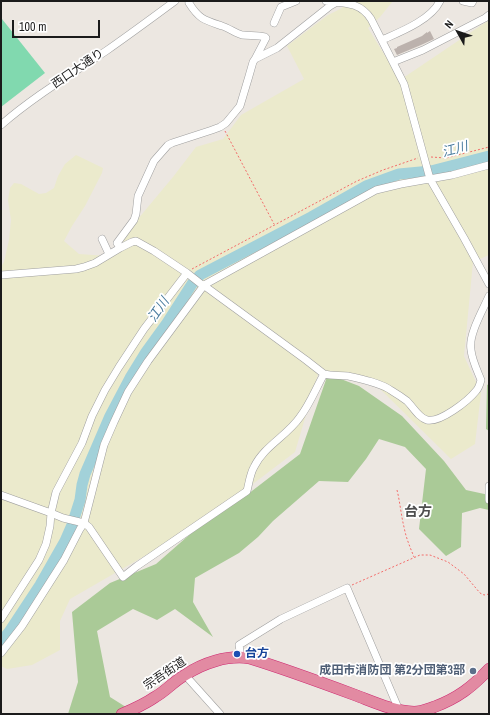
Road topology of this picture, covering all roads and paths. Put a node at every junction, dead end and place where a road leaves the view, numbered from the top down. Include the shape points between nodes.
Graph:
1 (175, 1) edge
2 (296, 1) edge
3 (326, 1) edge
4 (440, 1) edge
5 (463, 1) edge
6 (473, 1) edge
7 (337, 2) junction
8 (189, 3) dead end
9 (489, 15) edge
10 (274, 23) dead end
11 (382, 40) junction
12 (256, 59) junction
13 (393, 62) junction
14 (1, 125) edge
15 (222, 126) junction
16 (489, 146) edge
17 (424, 156) junction
18 (489, 165) edge
19 (430, 179) junction
20 (275, 225) junction
21 (102, 239) dead end
22 (120, 248) junction
23 (109, 254) junction
24 (1, 274) edge
25 (188, 274) junction
26 (203, 284) junction
27 (489, 284) edge
28 (489, 296) edge
29 (324, 374) junction
30 (489, 486) edge
31 (397, 490) dead end
32 (1, 495) edge
33 (489, 500) edge
34 (51, 513) junction
35 (82, 523) junction
36 (414, 558) junction
37 (347, 588) junction
38 (489, 594) edge
39 (1, 619) edge
40 (1, 653) edge
41 (241, 657) junction
42 (489, 669) edge
43 (185, 674) junction
44 (399, 710) junction
45 (423, 712) edge
46 (122, 714) edge
47 (220, 714) edge

1 - 14 street, 西口大通り via 34,99
2 - 10 street via 281,7
3 - 7 street
4 - 11 street via 424,19
5 - 6 street
7 - 11 street via 358,6 367,12
7 - 12 street via 277,48
8 - 12 street via 195,13 211,23 241,34 265,37
9 - 13 street via 423,50
11 - 13 street
12 - 15 street via 240,106
13 - 17 street via 404,84
15 - 20 path
15 - 22 street via 168,145 154,161 138,196 134,220 117,242
16 - 17 path via 446,158
17 - 19 street
17 - 20 path via 357,181
18 - 19 street
19 - 26 street via 376,190
19 - 27 street
20 - 25 path via 199,265
21 - 23 street
22 - 23 street
22 - 25 street via 136,241
23 - 24 street via 95,263 76,269
25 - 26 street
25 - 34 street via 144,329 105,390 56,492
26 - 29 street
26 - 35 street via 125,398 104,445
28 - 29 street via 470,345 480,384 466,401 432,421 420,416 407,401 391,390 375,383 347,376
29 - 35 street via 300,417 254,465 247,491 123,577 89,527
30 - 33 street
31 - 36 path via 403,525
32 - 34 street
34 - 35 street
34 - 39 street via 46,544 39,560
35 - 40 street via 64,560 22,626
36 - 37 path
36 - 38 path via 430,555 448,562 464,574 480,593
37 - 41 street via 281,619 239,645
37 - 44 street
41 - 43 highway, 宗吾街道 via 216,660
41 - 44 highway, 宗吾街道 via 260,661
42 - 45 highway, 宗吾街道 via 462,693
43 - 46 highway, 宗吾街道 via 155,698
43 - 47 street
44 - 45 highway, 宗吾街道

